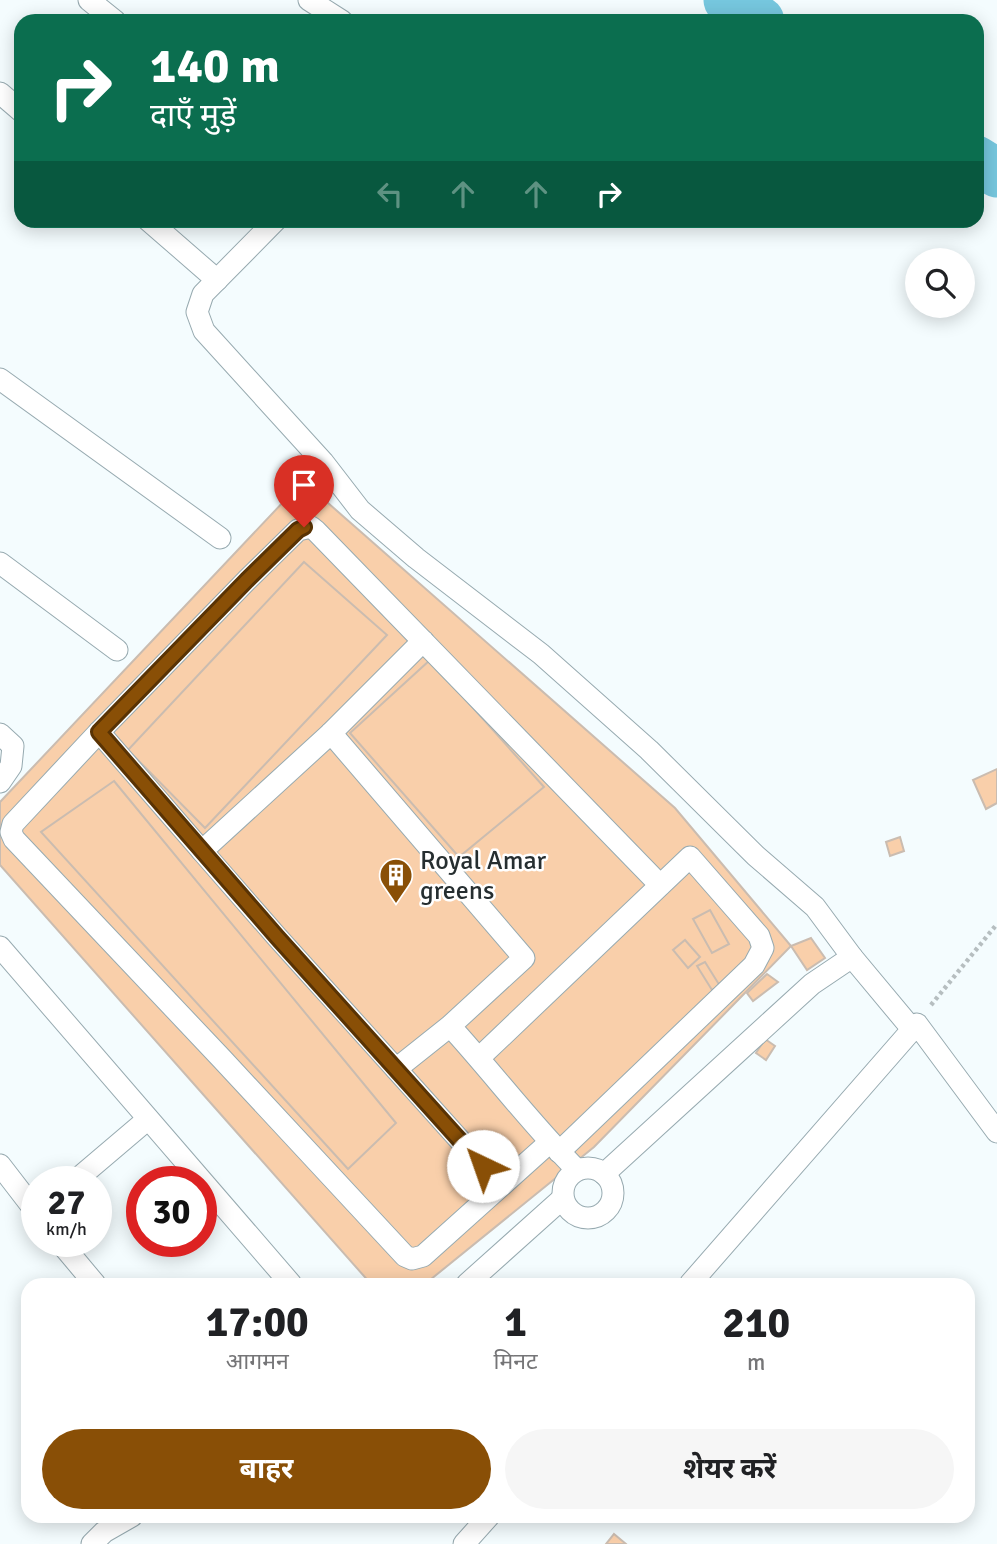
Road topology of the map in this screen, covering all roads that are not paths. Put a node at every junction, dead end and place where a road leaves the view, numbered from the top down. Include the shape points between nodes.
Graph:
1 (89, 0) edge
2 (309, 0) edge
3 (106, 14) edge
4 (331, 14) edge
5 (0, 93) edge
6 (14, 105) edge
7 (157, 228) edge
8 (268, 228) edge
9 (217, 280) junction
10 (0, 379) edge
11 (220, 538) dead end
12 (0, 563) edge
13 (424, 641) junction
14 (117, 650) dead end
15 (99, 732) junction
16 (331, 733) junction
17 (0, 734) edge
18 (0, 782) edge
19 (202, 851) junction
20 (660, 885) junction
21 (0, 947) edge
22 (852, 957) junction
23 (450, 1026) junction
24 (914, 1026) junction
25 (479, 1058) junction
26 (396, 1069) junction
27 (148, 1119) junction
28 (997, 1132) edge
29 (554, 1147) junction
30 (0, 1165) edge
31 (93, 1166) edge
32 (577, 1170) junction
33 (604, 1174) junction
34 (500, 1185) junction
35 (21, 1194) edge
36 (564, 1198) junction
37 (72, 1257) edge
38 (90, 1278) edge
39 (285, 1278) edge
40 (474, 1278) edge
41 (695, 1278) edge
42 (120, 1523) edge
43 (483, 1523) edge
44 (92, 1544) edge
45 (464, 1544) edge

1 - 3 street
2 - 4 street
5 - 6 street
7 - 9 street
8 - 9 street
9 - 22 street via 203,294 197,312 204,331 323,462 360,510 541,654 649,750 755,856 815,907
10 - 11 street
12 - 14 street
13 - 15 street via 316,531 304,527
13 - 16 street
13 - 20 street
15 - 19 street
15 - 34 street via 13,824 14,839 405,1256 423,1256
16 - 19 street
16 - 23 street via 524,958
17 - 18 street via 13,746 11,766
19 - 26 street
20 - 25 street
20 - 29 street via 690,857 759,936 763,948 754,965
21 - 27 street
22 - 24 street
22 - 33 street via 812,984
23 - 25 street
23 - 26 street
24 - 28 street
24 - 41 street
25 - 29 street
26 - 34 street
27 - 31 street
27 - 39 street
29 - 32 street
29 - 34 street
30 - 35 street
32 - 33 street via 593,1168
32 - 36 street via 565,1181
33 - 36 street via 613,1190 604,1212 580,1217 566,1206
36 - 40 street
37 - 38 street
42 - 44 street
43 - 45 street

